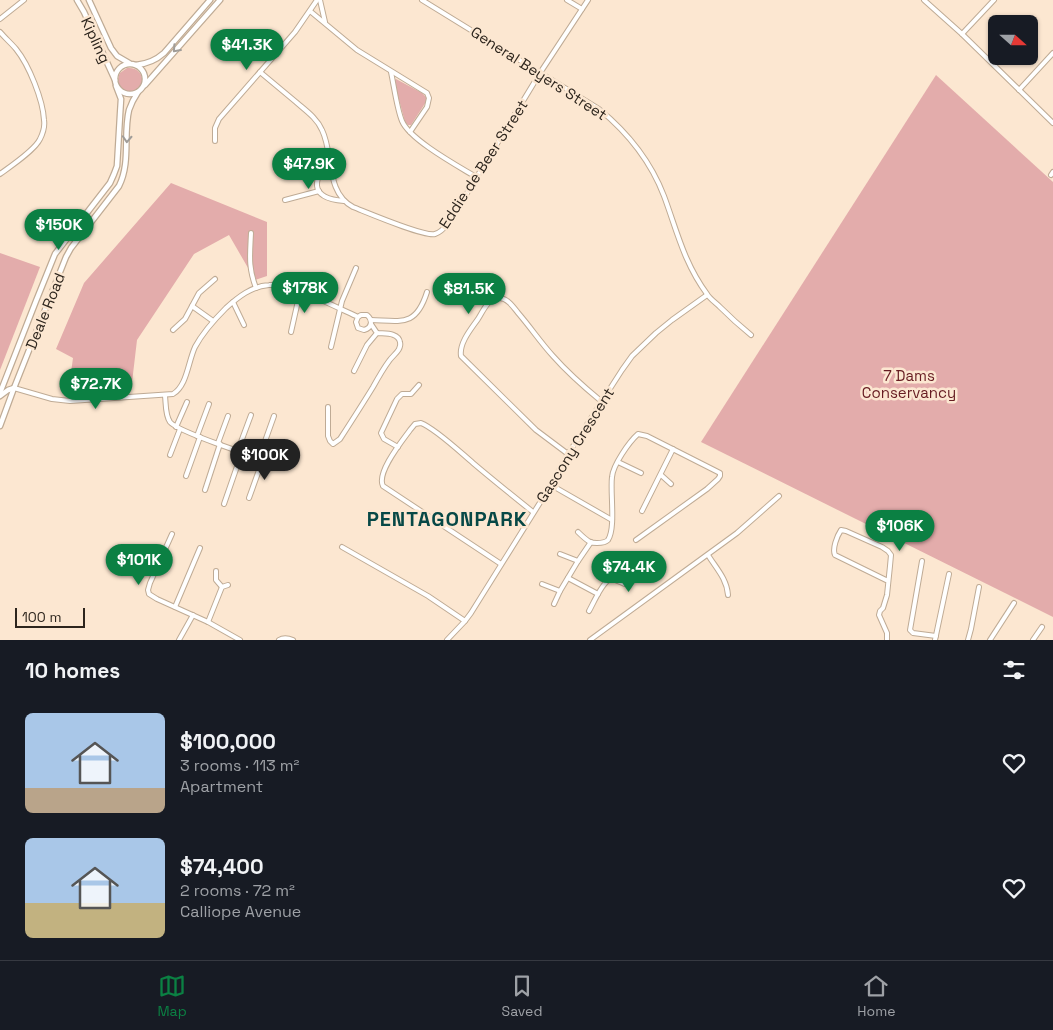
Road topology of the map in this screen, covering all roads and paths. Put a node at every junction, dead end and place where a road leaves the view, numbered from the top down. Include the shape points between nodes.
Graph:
1 (20, 0) edge
2 (24, 0) edge
3 (77, 0) edge
4 (89, 0) edge
5 (210, 0) edge
6 (220, 0) edge
7 (319, 0) edge
8 (422, 0) edge
9 (567, 0) edge
10 (588, 0) edge
11 (924, 0) edge
12 (994, 0) edge
13 (582, 10) junction
14 (310, 11) junction
15 (10, 12) junction
16 (0, 19) edge
17 (325, 24) junction
18 (0, 32) edge
19 (962, 34) junction
20 (1053, 53) edge
21 (133, 64) junction
22 (260, 72) junction
23 (392, 72) junction
24 (540, 73) junction
25 (116, 83) junction
26 (145, 85) junction
27 (1019, 90) junction
28 (138, 92) junction
29 (1053, 123) edge
30 (410, 132) junction
31 (215, 141) dead end
32 (329, 154) junction
33 (0, 174) edge
34 (476, 177) junction
35 (319, 191) junction
36 (285, 200) dead end
37 (344, 201) junction
38 (251, 233) dead end
39 (356, 268) dead end
40 (215, 280) dead end
41 (256, 288) junction
42 (300, 292) junction
43 (427, 292) dead end
44 (707, 295) junction
45 (36, 301) junction
46 (233, 302) junction
47 (47, 305) junction
48 (192, 306) junction
49 (340, 309) junction
50 (358, 317) junction
51 (213, 321) junction
52 (371, 322) junction
53 (244, 325) dead end
54 (174, 330) dead end
55 (291, 332) dead end
56 (377, 333) junction
57 (751, 335) dead end
58 (331, 348) dead end
59 (354, 371) dead end
60 (6, 376) junction
61 (419, 385) dead end
62 (14, 388) junction
63 (0, 395) edge
64 (165, 396) junction
65 (601, 401) junction
66 (187, 402) dead end
67 (209, 404) dead end
68 (328, 406) dead end
69 (251, 415) dead end
70 (228, 416) dead end
71 (274, 416) dead end
72 (0, 426) edge
73 (178, 428) junction
74 (198, 436) junction
75 (219, 444) junction
76 (291, 446) dead end
77 (398, 447) junction
78 (673, 449) junction
79 (240, 451) junction
80 (568, 454) junction
81 (170, 455) dead end
82 (261, 459) junction
83 (618, 462) junction
84 (641, 472) dead end
85 (661, 475) junction
86 (186, 476) dead end
87 (671, 484) dead end
88 (552, 485) junction
89 (204, 490) dead end
90 (779, 496) dead end
91 (250, 498) dead end
92 (224, 504) dead end
93 (642, 511) dead end
94 (533, 512) junction
95 (612, 520) junction
96 (578, 532) dead end
97 (172, 534) dead end
98 (636, 540) dead end
99 (590, 542) junction
100 (342, 547) dead end
101 (200, 548) dead end
102 (560, 554) dead end
103 (708, 555) junction
104 (578, 561) junction
105 (922, 561) dead end
106 (501, 564) junction
107 (216, 571) dead end
108 (632, 571) dead end
109 (949, 574) dead end
110 (568, 578) junction
111 (888, 581) junction
112 (542, 584) dead end
113 (625, 584) junction
114 (228, 586) dead end
115 (978, 587) dead end
116 (222, 588) junction
117 (622, 590) dead end
118 (560, 591) junction
119 (598, 594) junction
120 (728, 595) dead end
121 (1014, 603) dead end
122 (554, 604) dead end
123 (174, 607) junction
124 (589, 611) dead end
125 (193, 615) junction
126 (465, 621) junction
127 (208, 622) junction
128 (1042, 627) dead end
129 (920, 634) junction
130 (936, 638) edge
131 (179, 640) edge
132 (240, 640) edge
133 (279, 640) edge
134 (293, 640) edge
135 (447, 640) edge
136 (590, 640) edge
137 (887, 640) edge
138 (919, 640) edge
139 (968, 640) edge
140 (990, 640) edge
141 (1033, 640) edge

1 - 15 street
2 - 15 street
3 - 25 street, Kipling
4 - 21 street, Kipling via 114,53
5 - 21 street via 157,60
6 -> 26 street
7 - 14 street
7 - 17 street
8 - 24 street, General Beyers Street
9 - 13 street
10 - 13 street, Eddie de Beer Street
11 - 19 street
12 - 19 street
13 - 24 street, Eddie de Beer Street
14 - 17 street
14 - 22 street
15 - 16 street
17 - 23 street
18 - 33 street via 23,60 38,93 44,120 38,143
19 - 27 street
20 - 27 street
21 - 25 street via 117,71
21 - 26 street via 143,71
22 - 31 street via 219,119
22 - 32 street via 316,120
23 - 30 street via 401,119
23 - 30 street via 428,96 427,106
24 - 34 street, Eddie de Beer Street
24 - 44 street, General Beyers Street via 598,109 640,152 664,195 686,257
25 - 28 street via 119,90 128,94
25 - 45 street, Deale Road via 120,114 114,174 56,254
26 - 28 street
27 - 29 street
28 -> 47 street, Deale Road via 128,117 124,176 71,248
30 - 34 street
32 - 35 street via 318,175
32 - 37 street via 334,181
34 - 37 street, Eddie de Beer Street via 450,220 436,234 414,230
35 - 36 street
35 - 37 street via 326,198
38 - 41 street via 250,269
39 - 49 street
40 - 48 street via 199,294
41 - 42 street via 282,286
41 - 46 street
42 - 49 street
42 - 55 street
43 - 52 street via 424,302 409,319
44 - 57 street, General Beyers Street
44 - 65 street, Gascony Crescent via 644,345
45 - 47 street
45 - 60 street, Deale Road
46 - 51 street
46 - 53 street
47 - 62 street, Deale Road
48 - 51 street
48 - 54 street
49 - 50 street
49 - 58 street
50 - 52 street via 370,317
50 - 52 street via 358,328 367,329
51 - 64 street via 195,347 182,385 173,394
52 - 56 street
56 - 59 street
56 - 68 street via 397,336 399,349 334,444 328,436
60 - 62 street via 6,384
60 - 63 street, Deale Road
61 - 77 street via 411,394 402,394 397,399 381,433 384,440
62 - 63 street
62 - 64 street via 61,401
62 - 72 street, Deale Road
64 - 73 street via 169,419
65 - 80 street, Gascony Crescent
65 - 80 street via 576,381 507,301 496,298 488,304 462,344 461,356 536,430
66 - 73 street
67 - 74 street
69 - 79 street
70 - 75 street
71 - 82 street
73 - 74 street
73 - 81 street
74 - 75 street
74 - 86 street
75 - 79 street
75 - 89 street
76 - 82 street via 278,462
77 - 94 street via 415,424 424,424
77 - 106 street via 382,474 383,486
78 - 83 street via 638,434
78 - 85 street
78 - 98 street via 718,471 720,477
79 - 82 street
79 - 92 street
80 - 88 street, Gascony Crescent
82 - 91 street
83 - 84 street
83 - 95 street via 612,477
85 - 87 street
85 - 93 street
88 - 94 street, Gascony Crescent
88 - 95 street
90 - 103 street
94 - 106 street, Gascony Crescent
95 - 99 street via 608,540
96 - 99 street
97 - 123 street via 148,590 152,596
99 - 104 street
100 - 126 street
101 - 123 street
102 - 104 street
103 - 120 street via 724,578
103 - 136 street
104 - 110 street
105 - 129 street via 910,627 911,632
106 - 126 street, Gascony Crescent
107 - 116 street via 216,580
108 - 113 street
109 - 130 street
110 - 118 street
110 - 119 street
111 - 111 street via 891,558 888,552 841,530 833,551 835,555
111 - 137 street via 879,615
112 - 118 street
113 - 117 street
113 - 119 street via 609,580
114 - 116 street
115 - 139 street
116 - 127 street
118 - 122 street
119 - 124 street
121 - 140 street
123 - 125 street
125 - 127 street
125 - 131 street
126 - 135 street, Gascony Crescent
127 - 132 street
128 - 141 street
129 - 130 street
129 - 138 street
133 - 134 street

